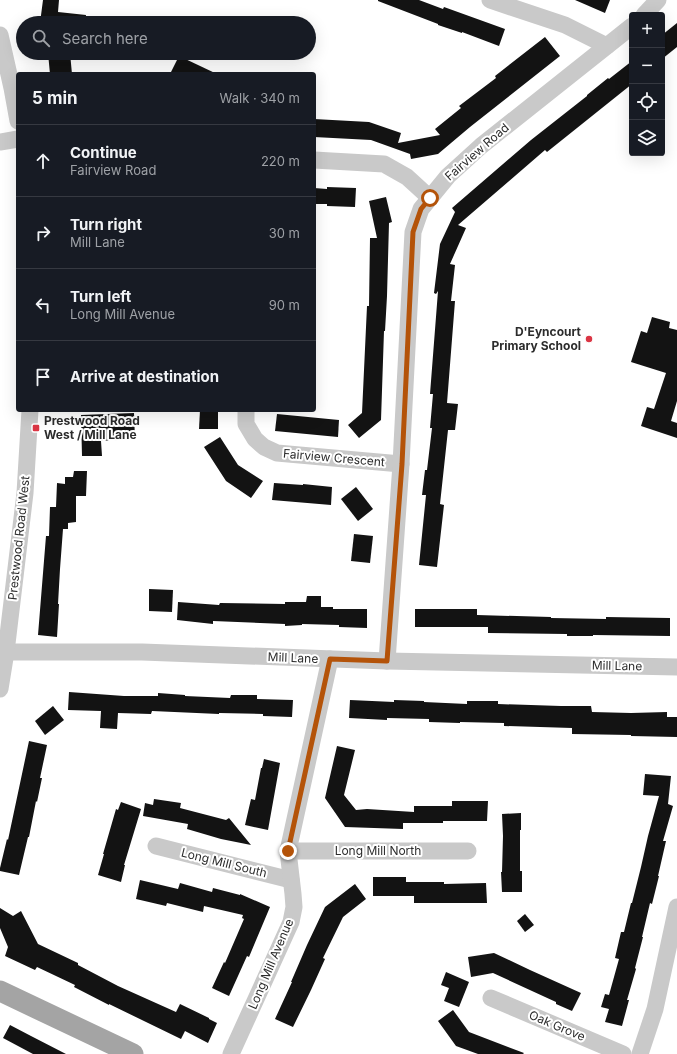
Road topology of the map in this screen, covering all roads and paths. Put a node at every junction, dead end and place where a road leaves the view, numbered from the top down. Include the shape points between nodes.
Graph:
1 (490, 0) edge
2 (658, 0) edge
3 (647, 12) edge
4 (629, 28) edge
5 (0, 35) edge
6 (607, 46) junction
7 (16, 110) edge
8 (16, 139) edge
9 (0, 142) edge
10 (316, 160) edge
11 (430, 198) junction
12 (30, 412) edge
13 (246, 412) edge
14 (402, 464) junction
15 (6, 652) junction
16 (330, 659) junction
17 (387, 661) junction
18 (677, 667) edge
19 (0, 689) edge
20 (156, 846) dead end
21 (288, 851) junction
22 (468, 851) dead end
23 (291, 880) junction
24 (677, 907) edge
25 (0, 991) edge
26 (491, 998) dead end
27 (133, 1054) edge
28 (231, 1054) edge
29 (623, 1054) edge
30 (640, 1054) edge

1 - 6 street via 565,24
2 - 3 street
4 - 6 street, Fairview Road
5 - 7 street
6 - 11 street, Fairview Road via 481,146 448,176
8 - 9 street
10 - 11 street via 384,164 407,177
11 - 14 street, Fairview Road via 421,209 413,232
12 - 15 street, Prestwood Road West via 25,493
13 - 14 street, Fairview Crescent via 246,424 255,439 277,453
14 - 17 street, Fairview Road
15 - 16 street, Mill Lane via 142,652
15 - 19 street, Prestwood Road West
16 - 17 street, Mill Lane
16 - 21 street, Long Mill Avenue
17 - 18 street, Mill Lane
20 - 23 street, Long Mill South
21 - 22 street, Long Mill North
21 - 23 street, Long Mill Avenue
23 - 28 street, Long Mill Avenue via 294,906 291,922
24 - 30 street via 655,1008
25 - 27 main road
26 - 29 street, Oak Grove

